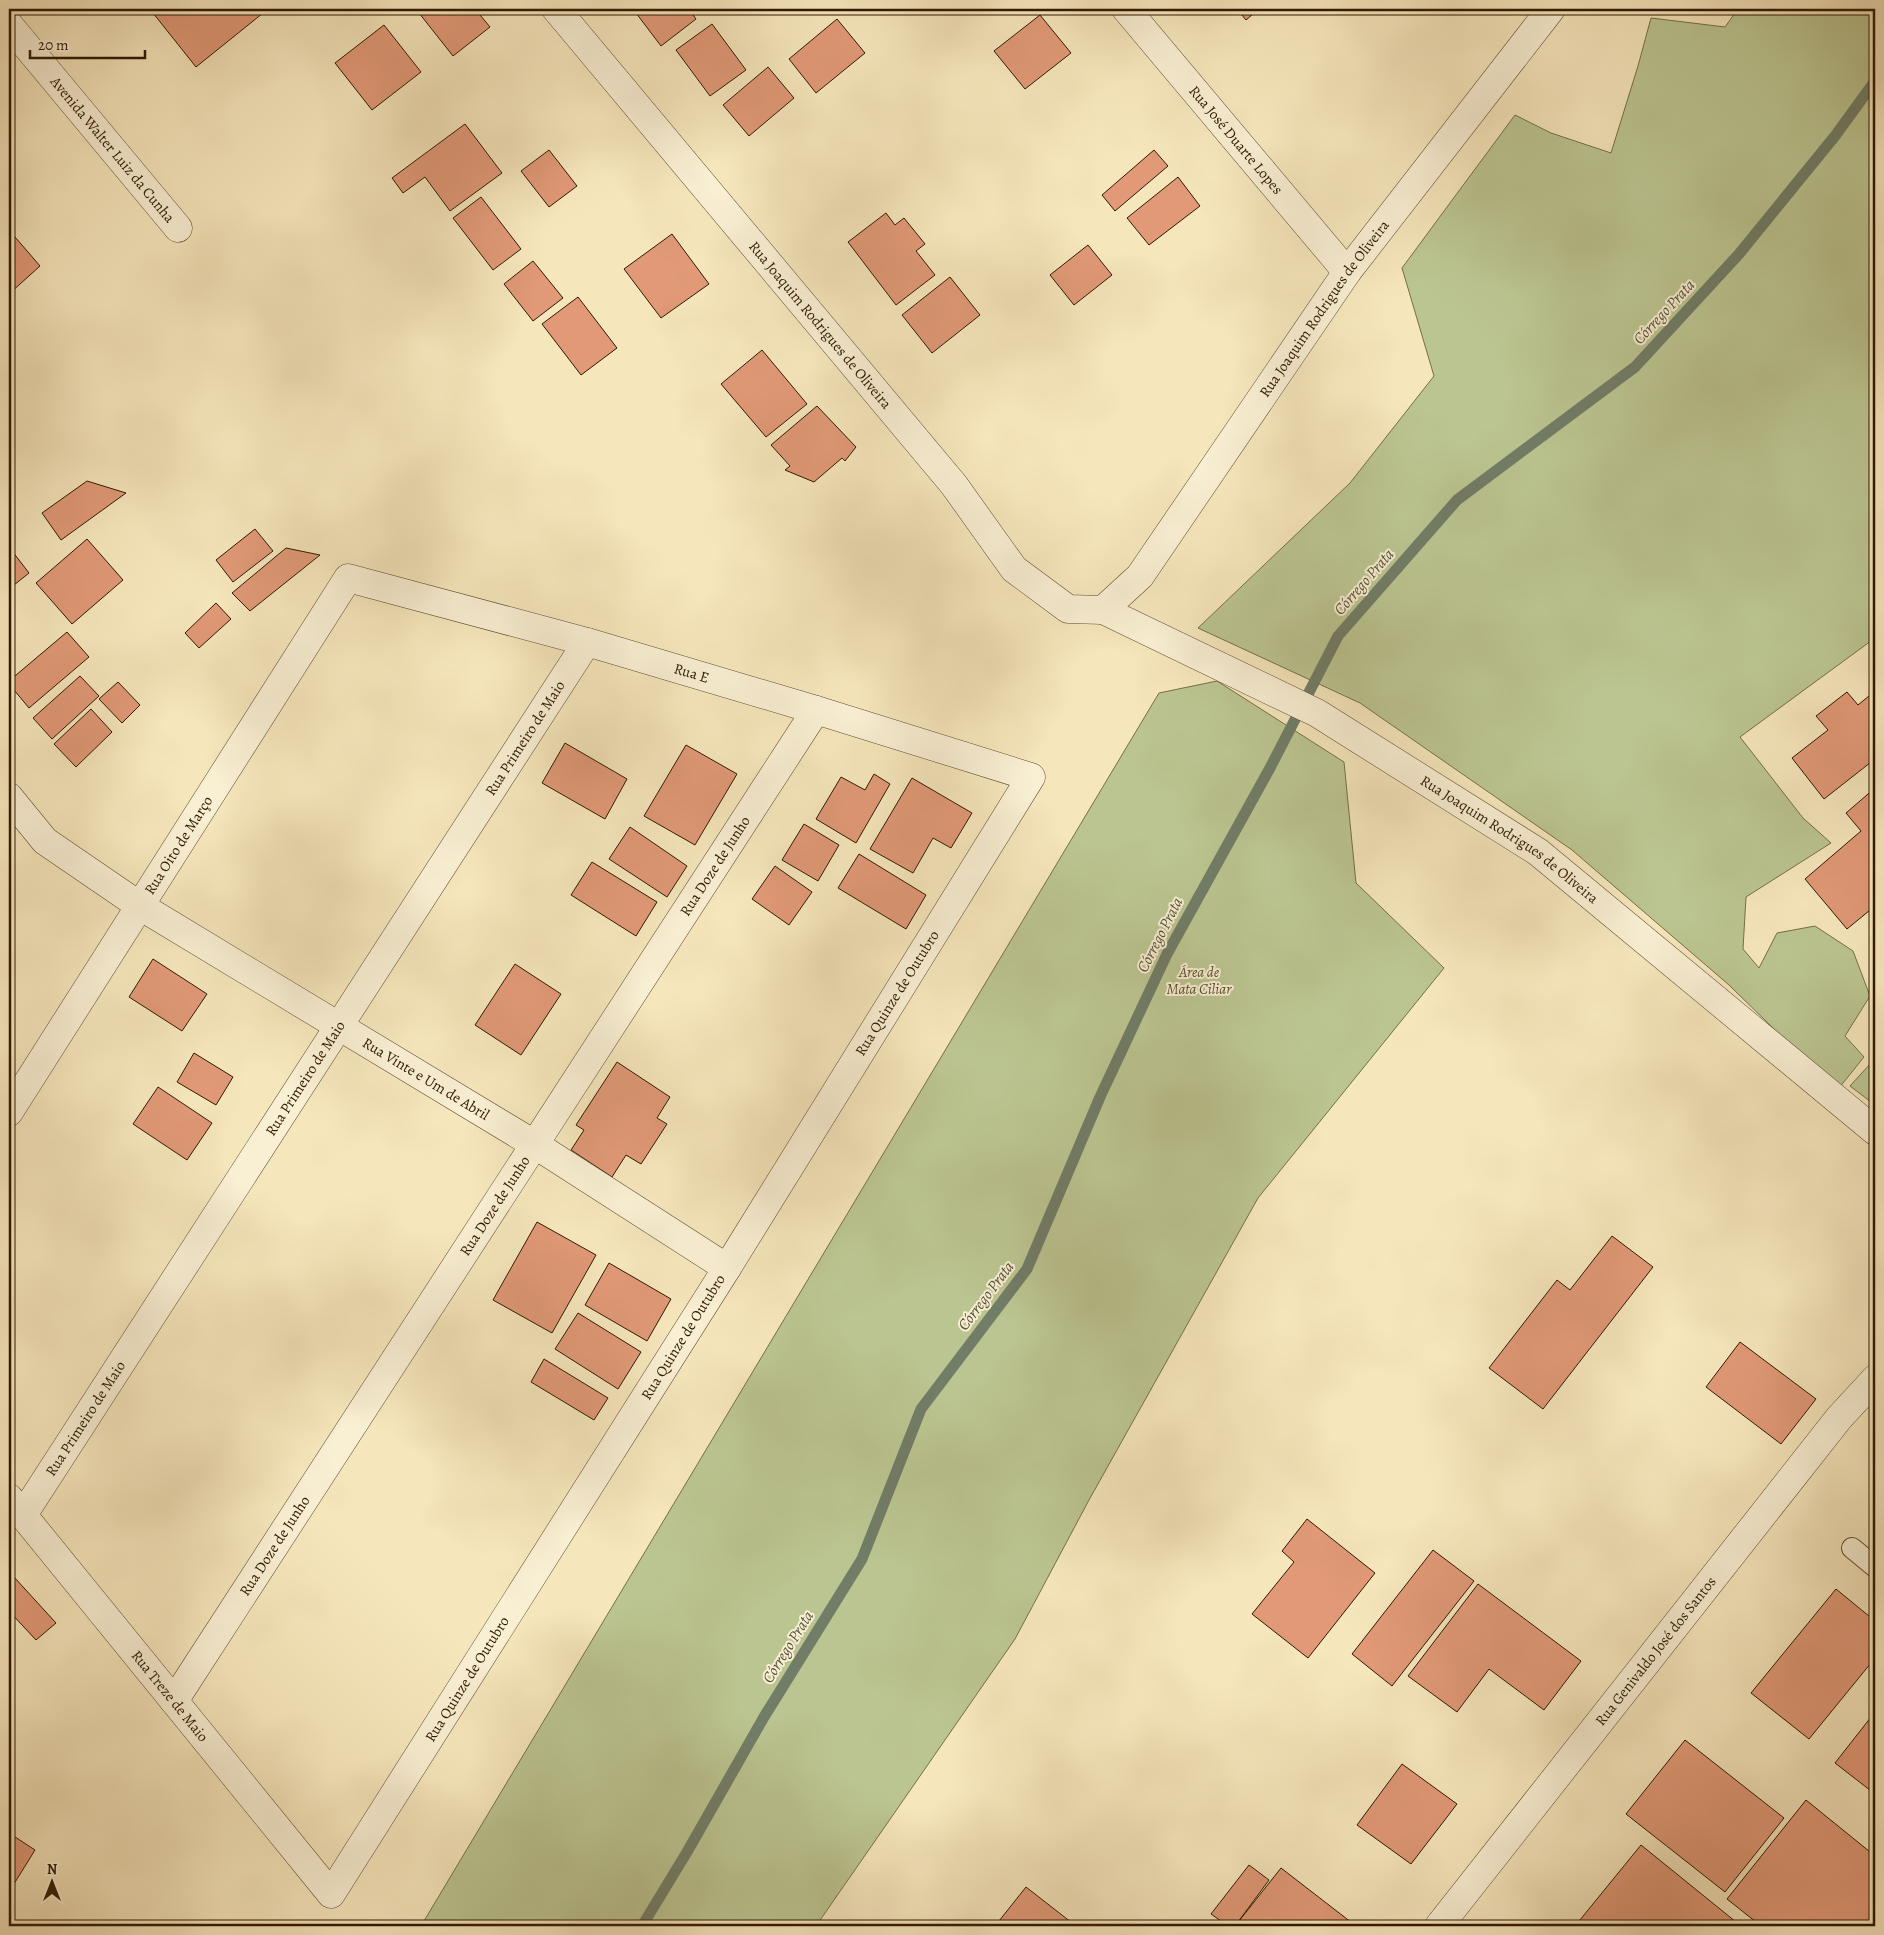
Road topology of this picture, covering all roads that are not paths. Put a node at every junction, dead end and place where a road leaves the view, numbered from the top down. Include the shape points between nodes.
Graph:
1 (556, 9) edge
2 (1126, 9) edge
3 (1550, 9) edge
4 (9, 25) edge
5 (178, 228) dead end
6 (1347, 272) junction
7 (348, 578) joint
8 (1103, 610) junction
9 (587, 642) junction
10 (816, 710) junction
11 (1031, 777) joint
12 (9, 798) edge
13 (140, 906) junction
14 (339, 1026) junction
15 (9, 1112) edge
16 (1875, 1131) edge
17 (534, 1144) junction
18 (727, 1268) junction
19 (1875, 1379) edge
20 (16, 1507) edge
21 (1852, 1548) dead end
22 (1875, 1566) edge
23 (174, 1701) junction
24 (331, 1894) joint
25 (1439, 1926) edge

1 - 8 street, Rua Joaquim Rodrigues de Oliveira via 954,485 1014,569 1068,608
2 - 6 street, Rua José Duarte Lopes
3 - 6 street, Rua Joaquim Rodrigues de Oliveira
4 - 5 street, Avenida Walter Luiz da Cunha
6 - 8 street, Rua Joaquim Rodrigues de Oliveira via 1140,576
7 - 9 street, Rua E
7 - 13 street, Rua Oito de Março
8 - 16 street, Rua Joaquim Rodrigues de Oliveira via 1317,713 1538,852
9 - 10 street, Rua E
9 - 14 street, Rua Primeiro de Maio
10 - 11 street, Rua E
10 - 17 street, Rua Doze de Junho
11 - 18 street, Rua Quinze de Outubro
12 - 13 street, Rua Vinte e Um de Abril via 45,841
13 - 14 street, Rua Vinte e Um de Abril
13 - 15 street, Rua Oito de Março
14 - 17 street, Rua Vinte e Um de Abril
14 - 20 street, Rua Primeiro de Maio
17 - 18 street, Rua Vinte e Um de Abril
17 - 23 street, Rua Doze de Junho
18 - 24 street, Rua Quinze de Outubro
19 - 25 street, Rua Genivaldo José dos Santos via 1839,1418
20 - 23 street, Rua Treze de Maio
21 - 22 lane
23 - 24 street, Rua Treze de Maio

